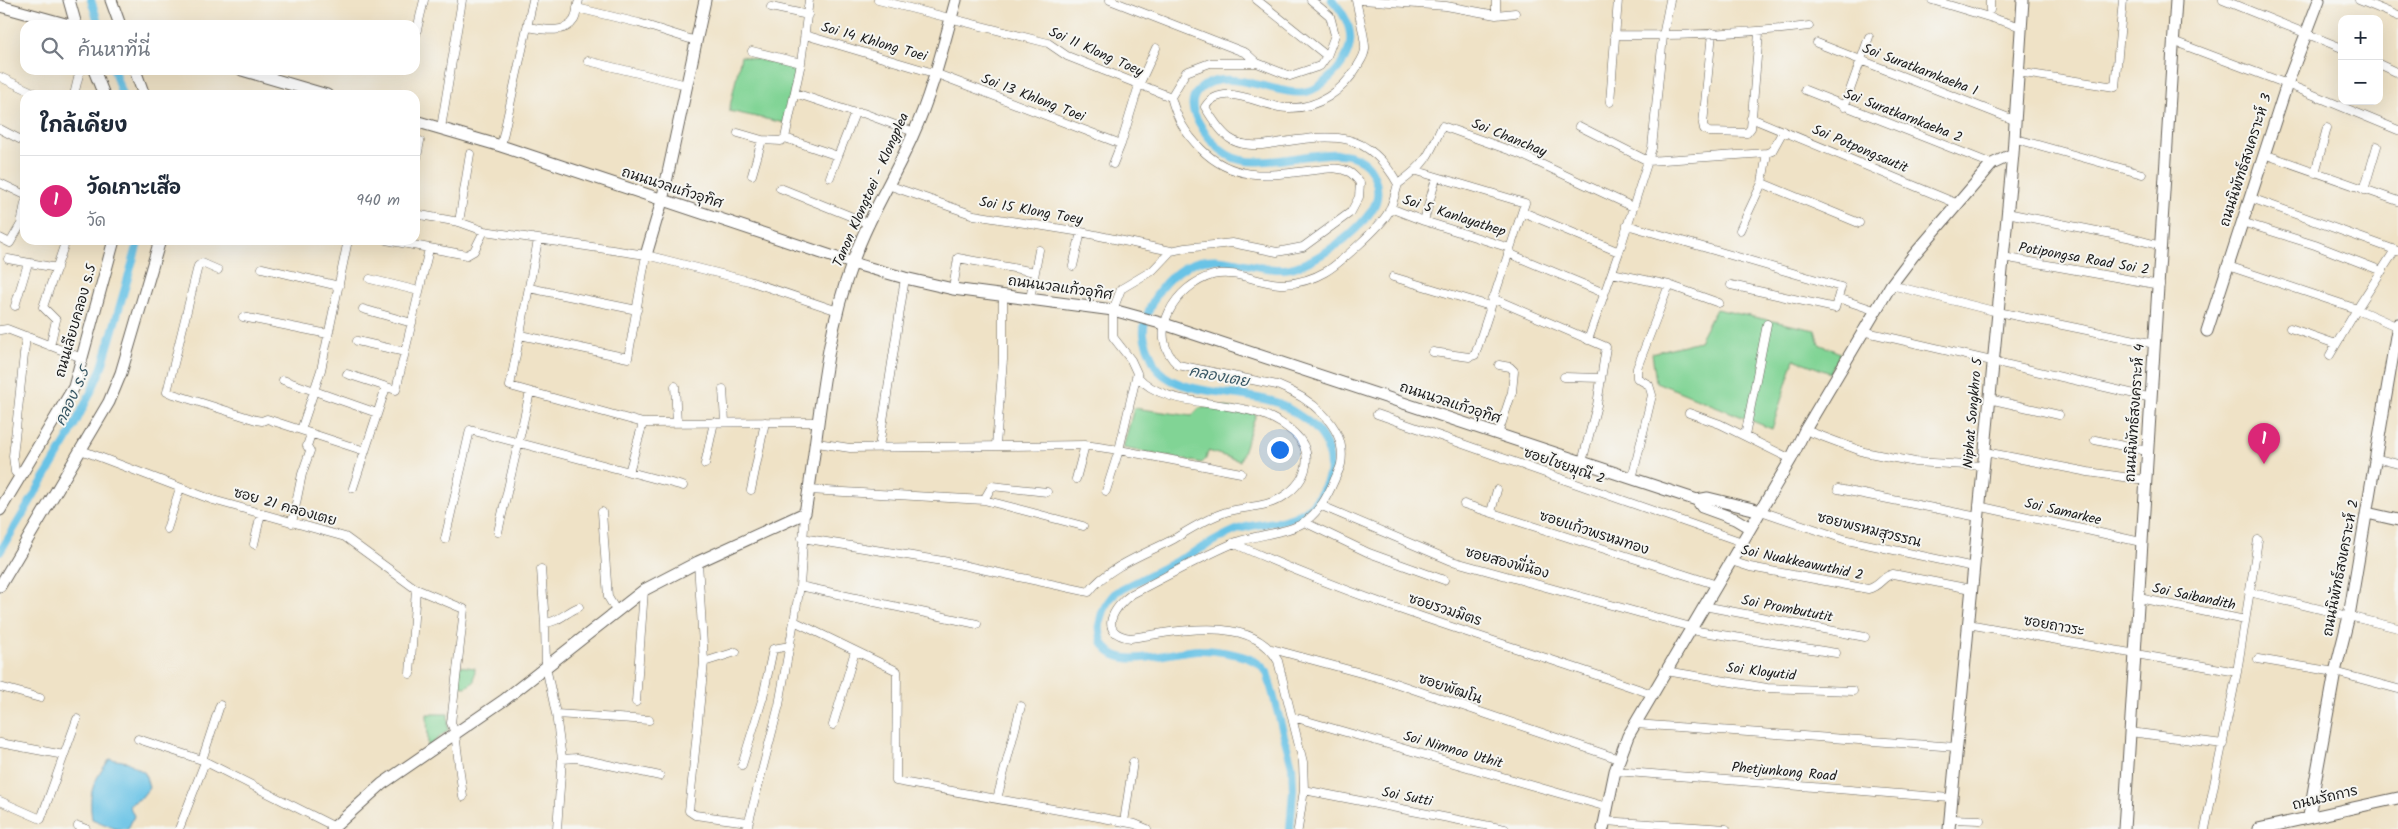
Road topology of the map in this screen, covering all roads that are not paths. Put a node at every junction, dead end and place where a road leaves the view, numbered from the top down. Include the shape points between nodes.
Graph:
1 (68, 0) edge
2 (111, 0) edge
3 (424, 0) edge
4 (462, 0) edge
5 (533, 0) edge
6 (705, 0) edge
7 (808, 0) edge
8 (878, 0) edge
9 (956, 0) edge
10 (1110, 0) edge
11 (1257, 0) edge
12 (1311, 0) edge
13 (1356, 0) edge
14 (1362, 0) edge
15 (1496, 0) edge
16 (1618, 0) edge
17 (1670, 0) edge
18 (1932, 0) edge
19 (1990, 0) edge
20 (2023, 0) edge
21 (2123, 0) edge
22 (2176, 0) edge
23 (2223, 0) edge
24 (2318, 0) edge
25 (2359, 0) edge
26 (1952, 3) edge
27 (578, 4) edge
28 (0, 6) edge
29 (770, 7) dead end
30 (1990, 10) dead end
31 (1515, 13) dead end
32 (808, 15) junction
33 (1496, 15) junction
34 (2398, 16) edge
35 (951, 18) junction
36 (52, 20) edge
37 (74, 20) edge
38 (118, 20) edge
39 (419, 20) edge
40 (1809, 26) dead end
41 (528, 27) junction
42 (2022, 27) junction
43 (2307, 32) junction
44 (1712, 33) junction
45 (1759, 33) junction
46 (1614, 34) junction
47 (805, 35) junction
48 (1663, 36) junction
49 (1869, 37) dead end
50 (696, 41) junction
51 (2173, 41) junction
52 (1817, 43) dead end
53 (2338, 46) edge
54 (1156, 48) dead end
55 (752, 51) dead end
56 (1327, 56) junction
57 (588, 60) dead end
58 (1859, 60) junction
59 (801, 62) junction
60 (1257, 63) junction
61 (2383, 66) edge
62 (2017, 72) junction
63 (2398, 73) edge
64 (937, 74) junction
65 (79, 75) edge
66 (96, 75) edge
67 (138, 75) edge
68 (259, 75) edge
69 (0, 77) edge
70 (2287, 84) junction
71 (687, 85) junction
72 (1139, 86) junction
73 (28, 90) edge
74 (75, 90) edge
75 (102, 90) edge
76 (142, 90) edge
77 (310, 90) edge
78 (1805, 90) dead end
79 (795, 93) junction
80 (1172, 97) junction
81 (1610, 102) dead end
82 (1844, 107) junction
83 (859, 113) junction
84 (1752, 118) junction
85 (2014, 120) junction
86 (420, 122) edge
87 (1579, 126) dead end
88 (441, 128) junction
89 (2328, 128) dead end
90 (0, 129) edge
91 (2398, 130) edge
92 (1783, 131) junction
93 (914, 132) junction
94 (738, 133) dead end
95 (785, 138) junction
96 (2013, 138) junction
97 (20, 139) edge
98 (762, 140) junction
99 (1121, 144) junction
100 (501, 146) junction
101 (2377, 146) dead end
102 (470, 154) dead end
103 (1767, 154) junction
104 (2013, 154) junction
105 (2264, 154) junction
106 (838, 156) junction
107 (1648, 161) junction
108 (1113, 164) dead end
109 (1992, 164) junction
110 (1417, 171) junction
111 (2316, 172) junction
112 (2142, 174) dead end
113 (752, 176) dead end
114 (830, 176) dead end
115 (1436, 178) junction
116 (0, 183) edge
117 (1762, 183) junction
118 (1398, 184) junction
119 (888, 185) junction
120 (780, 188) dead end
121 (2364, 190) junction
122 (20, 192) edge
123 (2251, 198) junction
124 (662, 201) junction
125 (2398, 201) edge
126 (1958, 204) junction
127 (1633, 207) junction
128 (1390, 208) junction
129 (1523, 212) junction
130 (2007, 213) junction
131 (420, 215) edge
132 (1424, 221) junction
133 (459, 222) junction
134 (2242, 222) junction
135 (1859, 223) dead end
136 (870, 224) junction
137 (1627, 225) junction
138 (20, 226) edge
139 (1740, 230) dead end
140 (484, 231) junction
141 (1081, 232) junction
142 (0, 238) edge
143 (538, 240) junction
144 (64, 245) edge
145 (113, 245) edge
146 (159, 245) edge
147 (347, 245) edge
148 (416, 245) edge
149 (2161, 246) junction
150 (429, 249) junction
151 (1039, 250) dead end
152 (1509, 250) junction
153 (2397, 250) edge
154 (1171, 252) junction
155 (1619, 252) junction
156 (646, 255) junction
157 (2003, 257) junction
158 (8, 259) dead end
159 (28, 263) junction
160 (852, 263) junction
161 (1073, 266) dead end
162 (2228, 266) junction
163 (57, 268) junction
164 (262, 268) dead end
165 (218, 270) dead end
166 (2382, 271) junction
167 (1035, 272) junction
168 (1612, 273) junction
169 (1393, 277) dead end
170 (905, 278) junction
171 (370, 280) dead end
172 (1669, 285) junction
173 (1731, 285) dead end
174 (1891, 285) junction
175 (339, 286) junction
176 (2160, 286) junction
177 (529, 288) junction
178 (953, 289) junction
179 (419, 291) junction
180 (1604, 293) junction
181 (1003, 296) junction
182 (1838, 298) junction
183 (1030, 299) junction
184 (1491, 302) junction
185 (1719, 303) dead end
186 (15, 306) dead end
187 (363, 309) dead end
188 (2357, 309) junction
189 (637, 310) junction
190 (838, 311) junction
191 (1117, 311) junction
192 (1877, 311) junction
193 (1998, 312) junction
194 (243, 317) dead end
195 (412, 323) junction
196 (1162, 324) junction
197 (1767, 324) dead end
198 (2398, 326) edge
199 (2290, 328) dead end
200 (0, 330) edge
201 (1862, 330) junction
202 (2207, 332) dead end
203 (328, 334) junction
204 (520, 335) junction
205 (26, 336) junction
206 (1588, 340) junction
207 (357, 341) dead end
208 (2155, 344) junction
209 (2336, 344) junction
210 (50, 346) junction
211 (405, 352) junction
212 (1433, 352) dead end
213 (2330, 355) dead end
214 (82, 358) junction
215 (1993, 360) junction
216 (1499, 365) dead end
217 (2394, 373) edge
218 (347, 374) dead end
219 (1137, 376) junction
220 (1564, 377) dead end
221 (1601, 378) junction
222 (283, 380) dead end
223 (675, 386) dead end
224 (386, 387) junction
225 (724, 389) dead end
226 (314, 391) junction
227 (530, 392) junction
228 (2152, 398) junction
229 (1989, 400) junction
230 (377, 413) junction
231 (1689, 413) dead end
232 (1377, 414) dead end
233 (2059, 415) dead end
234 (714, 422) junction
235 (725, 422) junction
236 (765, 422) junction
237 (819, 422) junction
238 (643, 423) junction
239 (677, 423) junction
240 (301, 430) junction
241 (1805, 430) junction
242 (311, 434) junction
243 (1498, 434) junction
244 (1745, 436) junction
245 (2095, 440) dead end
246 (518, 443) junction
247 (816, 444) junction
248 (996, 445) junction
249 (1085, 445) junction
250 (879, 447) junction
251 (81, 450) junction
252 (1119, 450) junction
253 (365, 451) junction
254 (2147, 451) junction
255 (1985, 452) junction
256 (2375, 458) junction
257 (1791, 459) junction
258 (1582, 462) junction
259 (705, 464) dead end
260 (2398, 464) edge
261 (1984, 466) junction
262 (629, 472) junction
263 (1241, 473) dead end
264 (20, 477) junction
265 (1076, 479) dead end
266 (1632, 479) junction
267 (2145, 480) junction
268 (683, 486) dead end
269 (180, 488) junction
270 (353, 488) dead end
271 (1838, 489) dead end
272 (751, 490) dead end
273 (810, 490) junction
274 (1497, 490) dead end
275 (1106, 491) dead end
276 (1047, 492) dead end
277 (984, 500) junction
278 (1697, 500) junction
279 (1464, 504) dead end
280 (1322, 506) junction
281 (0, 510) edge
282 (1761, 511) junction
283 (1978, 511) junction
284 (602, 512) dead end
285 (1491, 512) junction
286 (261, 513) junction
287 (805, 513) junction
288 (2367, 513) junction
289 (2398, 520) edge
290 (292, 522) junction
291 (1304, 522) junction
292 (1083, 526) dead end
293 (1750, 528) junction
294 (167, 529) dead end
295 (498, 532) dead end
296 (802, 538) junction
297 (446, 539) dead end
298 (2258, 540) dead end
299 (1742, 542) junction
300 (2142, 542) junction
301 (1233, 543) junction
302 (254, 544) dead end
303 (1731, 561) junction
304 (698, 562) junction
305 (1974, 567) junction
306 (541, 569) dead end
307 (1444, 580) dead end
308 (1717, 585) junction
309 (0, 586) edge
310 (800, 586) junction
311 (1971, 589) junction
312 (416, 590) junction
313 (644, 590) junction
314 (2248, 592) junction
315 (2139, 598) junction
316 (1704, 606) junction
317 (579, 608) dead end
318 (616, 612) junction
319 (2349, 616) junction
320 (2245, 620) junction
321 (794, 621) junction
322 (545, 623) junction
323 (978, 624) dead end
324 (1968, 624) junction
325 (1691, 627) junction
326 (2398, 628) edge
327 (1865, 637) dead end
328 (790, 646) junction
329 (1272, 649) junction
330 (855, 651) junction
331 (736, 652) dead end
332 (1836, 653) dead end
333 (2134, 654) junction
334 (2258, 659) dead end
335 (704, 662) junction
336 (546, 667) junction
337 (1666, 671) junction
338 (2237, 672) junction
339 (2335, 672) junction
340 (410, 674) dead end
341 (0, 687) edge
342 (2398, 689) edge
343 (1853, 692) dead end
344 (1652, 694) junction
345 (40, 698) dead end
346 (636, 702) dead end
347 (220, 704) dead end
348 (1021, 706) dead end
349 (556, 714) junction
350 (1292, 717) junction
351 (76, 719) dead end
352 (649, 720) dead end
353 (1635, 724) junction
354 (833, 725) dead end
355 (2130, 732) junction
356 (455, 733) junction
357 (138, 739) dead end
358 (0, 743) edge
359 (2223, 744) junction
360 (1956, 747) junction
361 (64, 755) junction
362 (562, 759) junction
363 (1619, 759) junction
364 (204, 761) junction
365 (1133, 762) dead end
366 (742, 765) dead end
367 (1615, 771) junction
368 (660, 776) dead end
369 (1304, 790) junction
370 (463, 797) dead end
371 (1950, 798) junction
372 (2398, 798) edge
373 (997, 799) junction
374 (0, 801) edge
375 (1608, 806) junction
376 (2309, 816) junction
377 (1980, 820) dead end
378 (1124, 822) junction
379 (1949, 824) edge
380 (1603, 825) edge
381 (78, 826) dead end
382 (747, 826) edge
383 (2274, 827) edge
384 (334, 828) edge
385 (86, 829) edge
386 (179, 829) edge
387 (557, 829) edge
388 (1147, 829) edge
389 (1298, 829) edge
390 (1506, 829) edge
391 (1726, 829) edge
392 (2124, 829) edge
393 (2205, 829) edge
394 (2258, 829) edge

1 - 37 street
2 - 38 street
3 - 39 street
4 - 88 street
5 - 41 street
6 - 50 street
7 - 32 street
8 - 35 street, Soi 11 Klong Toey
9 - 35 street, Tanon Klongtoei - Klongplea
10 - 60 street via 1246,53
11 - 56 street
12 - 56 street via 1330,16 1335,35
13 - 118 street via 1366,49 1348,82 1329,96 1310,105 1287,108 1234,95 1216,97 1205,108 1229,138 1252,146 1352,139 1372,149 1390,169
14 - 33 street via 1446,6
15 - 33 street
16 - 46 street
17 - 48 street
18 - 26 street
19 - 30 street
20 - 42 street, Niphat Songkhro 5
21 - 62 street via 2115,87
22 - 51 street, ถนนนิพัทธ์สงเคราะห์ 4
23 - 43 street
24 - 43 street, ถนนนิพัทธ์สงเคราะห์ 3
25 - 34 street
26 - 42 street
27 - 41 street via 573,22 566,27 550,30
27 - 50 street
28 - 36 street
29 - 32 street
31 - 33 street
32 - 47 street
35 - 64 street, Tanon Klongtoei - Klongplea
35 - 72 street, Soi 11 Klong Toey via 1048,43 1067,56
40 - 45 street
41 - 100 street
42 - 62 street, Niphat Songkhro 5
43 - 53 street
43 - 70 street, ถนนนิพัทธ์สงเคราะห์ 3
44 - 45 street
44 - 48 street
44 - 84 street via 1704,129 1709,132 1747,133
45 - 84 street
46 - 48 street
46 - 81 street
47 - 59 street
47 - 64 street, Soi 14 Khlong Toei
48 - 107 street
49 - 58 street
50 - 71 street
51 - 70 street
51 - 149 street, ถนนนิพัทธ์สงเคราะห์ 4
52 - 58 street, Soi Suratkarnkaeha 1
54 - 72 street
55 - 59 street
56 - 60 street via 1320,66 1290,76
57 - 71 street
58 - 82 street
58 - 85 street, Soi Suratkarnkaeha 1
59 - 79 street
60 - 80 street via 1210,63 1186,72
61 - 63 street
62 - 85 street, Niphat Songkhro 5
64 - 93 street, Tanon Klongtoei - Klongplea
64 - 99 street, Soi 13 Khlong Toei
65 - 74 street
66 - 75 street
67 - 76 street
68 - 77 street
69 - 73 street
70 - 91 street
70 - 105 street, ถนนนิพัทธ์สงเคราะห์ 3
71 - 124 street
72 - 80 street, Soi 11 Klong Toey
72 - 99 street
78 - 82 street, Soi Suratkarnkaeha 2
79 - 83 street
79 - 95 street
80 - 154 street via 1186,134 1208,156 1234,172 1261,176 1334,168 1350,172 1360,182 1359,197 1351,212 1304,248 1277,252 1232,244 1209,244
82 - 109 street, Soi Suratkarnkaeha 2
83 - 93 street
83 - 106 street
84 - 92 street, Soi Potpongsautit
85 - 96 street, Niphat Songkhro 5
86 - 88 street, ถนนนวลแก้วอุทิศ
87 - 107 street
88 - 100 street, ถนนนวลแก้วอุทิศ
89 - 111 street
90 - 97 street
92 - 103 street
92 - 126 street, Soi Potpongsautit
93 - 119 street, Tanon Klongtoei - Klongplea
94 - 98 street
95 - 98 street via 781,142
95 - 106 street
96 - 104 street, Niphat Songkhro 5
96 - 112 street
98 - 113 street
99 - 108 street
100 - 124 street, ถนนนวลแก้วอุทิศ
101 - 121 street
102 - 133 street
103 - 107 street
103 - 117 street
104 - 109 street
104 - 130 street, Niphat Songkhro 5
105 - 111 street
105 - 123 street, ถนนนิพัทธ์สงเคราะห์ 3
106 - 114 street
107 - 127 street
109 - 126 street
110 - 115 street
110 - 118 street, Soi Chanchay
110 - 127 street, Soi Chanchay via 1428,158 1442,126 1520,154
111 - 121 street
115 - 129 street via 1525,203
115 - 132 street
116 - 122 street
117 - 135 street
117 - 139 street
118 - 128 street
119 - 136 street, Tanon Klongtoei - Klongplea
119 - 141 street, Soi 15 Klong Toey via 974,215
120 - 136 street
121 - 125 street
123 - 134 street, ถนนนิพัทธ์สงเคราะห์ 3
123 - 153 street
124 - 156 street
124 - 160 street, ถนนนวลแก้วอุทิศ
126 - 174 street
127 - 137 street
128 - 132 street, Soi 5 Kanlayathep
128 - 196 street via 1379,226 1326,272 1308,280 1283,284 1231,274 1214,275 1197,283 1171,304
129 - 152 street
129 - 155 street
130 - 149 street
130 - 157 street, Niphat Songkhro 5
131 - 133 street
132 - 152 street, Soi 5 Kanlayathep
133 - 140 street
134 - 162 street, ถนนนิพัทธ์สงเคราะห์ 3
134 - 166 street
136 - 160 street, Tanon Klongtoei - Klongplea
137 - 155 street
137 - 182 street via 1842,287
138 - 142 street via 10,243
140 - 143 street
140 - 150 street via 472,254
141 - 154 street, Soi 15 Klong Toey
141 - 161 street
143 - 156 street
143 - 177 street
144 - 163 street
145 - 214 street, ถนนเลียบคลอง ร.5
146 - 251 street via 121,373 109,402
147 - 175 street
148 - 150 street
149 - 176 street, ถนนนิพัทธ์สงเคราะห์ 4
150 - 179 street
151 - 167 street
152 - 180 street, Soi 5 Kanlayathep
152 - 184 street
153 - 166 street
154 - 191 street via 1153,270 1121,289
155 - 168 street
156 - 189 street
156 - 190 street via 749,281
157 - 176 street, Potipongsa Road Soi 2
157 - 193 street, Niphat Songkhro 5
158 - 159 street
159 - 163 street
159 - 186 street
160 - 170 street, ถนนนวลแก้วอุทิศ
160 - 190 street, Tanon Klongtoei - Klongplea
162 - 188 street
162 - 202 street, ถนนนิพัทธ์สงเคราะห์ 3
163 - 210 street via 43,308 56,320
164 - 175 street
165 - 240 street via 202,263 198,266 166,392 256,420 267,419
166 - 188 street
167 - 178 street via 958,258
167 - 183 street
168 - 172 street
168 - 180 street
169 - 184 street
170 - 178 street, ถนนนวลแก้วอุทิศ
170 - 250 street
171 - 179 street
172 - 185 street
172 - 266 street via 1637,368 1637,378 1649,385 1652,395
173 - 182 street via 1835,308
174 - 192 street
174 - 193 street
175 - 203 street
176 - 208 street, ถนนนิพัทธ์สงเคราะห์ 4
177 - 189 street
177 - 204 street
178 - 181 street, ถนนนวลแก้วอุทิศ
179 - 195 street
180 - 206 street
181 - 183 street, ถนนนวลแก้วอุทิศ
181 - 248 street via 1003,360
182 - 192 street
183 - 191 street, ถนนนวลแก้วอุทิศ
184 - 206 street
184 - 212 street via 1475,355
187 - 195 street
188 - 198 street
188 - 209 street
189 - 204 street via 628,358
190 - 237 street, Tanon Klongtoei - Klongplea via 827,357
191 - 196 street, ถนนนวลแก้วอุทิศ
191 - 219 street via 1113,337 1131,360
192 - 201 street
193 - 208 street
193 - 215 street, Niphat Songkhro 5
194 - 203 street
195 - 211 street
196 - 243 street, ถนนนวลแก้วอุทิศ
196 - 280 street via 1169,357 1178,365 1284,388 1329,420 1340,443 1342,464
197 - 244 street
198 - 217 street, ถนนนิพัทธ์สงเคราะห์ 2
199 - 209 street
200 - 205 street via 7,329
201 - 215 street
201 - 241 street
203 - 226 street
204 - 227 street via 510,386
205 - 210 street
205 - 264 street via 13,456 15,472
206 - 221 street via 1606,347
207 - 211 street
208 - 228 street, ถนนนิพัทธ์สงเคราะห์ 4
209 - 213 street
210 - 214 street
211 - 224 street via 396,390
214 - 264 street, ถนนเลียบคลอง ร.5 via 74,387
215 - 228 street
215 - 229 street, Niphat Songkhro 5
216 - 243 street via 1514,371 1512,392
217 - 256 street, ถนนนิพัทธ์สงเคราะห์ 2
218 - 224 street
219 - 252 street
219 - 296 street via 1156,392 1256,410 1276,419 1294,432 1304,445 1307,464 1298,483 1273,503 1240,508 1214,517 1109,573 1089,592 943,561
220 - 221 street
221 - 258 street
222 - 226 street
223 - 239 street
224 - 230 street
225 - 235 street
226 - 230 street
226 - 240 street
227 - 238 street
227 - 246 street
228 - 254 street, ถนนนิพัทธ์สงเคราะห์ 4
229 - 233 street
229 - 255 street, Niphat Songkhro 5
230 - 253 street
231 - 244 street
232 - 299 street, ซอยไชยมุณี 2
234 - 235 street
234 - 239 street
234 - 259 street
235 - 236 street
236 - 237 street
236 - 272 street
237 - 247 street, Tanon Klongtoei - Klongplea
238 - 239 street
238 - 262 street
240 - 242 street
241 - 257 street
241 - 261 street via 1864,452 1914,462
242 - 253 street
242 - 290 street via 307,446 310,451
243 - 258 street, ถนนนวลแก้วอุทิศ
244 - 257 street
245 - 254 street
246 - 262 street
246 - 295 street
246 - 297 street via 470,430
247 - 250 street
247 - 273 street, Tanon Klongtoei - Klongplea
248 - 249 street
248 - 250 street
249 - 252 street
249 - 265 street
251 - 269 street, ซอย 21 คลองเตย
251 - 309 street
252 - 263 street
252 - 275 street
253 - 270 street
254 - 267 street, ถนนนิพัทธ์สงเคราะห์ 4
255 - 261 street, Niphat Songkhro 5
255 - 267 street
256 - 260 street
256 - 288 street, ถนนนิพัทธ์สงเคราะห์ 2
257 - 282 street
258 - 266 street, ถนนนวลแก้วอุทิศ
261 - 283 street, Niphat Songkhro 5
262 - 268 street
264 - 281 street, ถนนเลียบคลอง ร.5
266 - 278 street, ถนนนวลแก้วอุทิศ
267 - 300 street, ถนนนิพัทธ์สงเคราะห์ 4
269 - 286 street, ซอย 21 คลองเตย
269 - 294 street
271 - 283 street, Soi Samarkee
273 - 277 street
273 - 287 street, Tanon Klongtoei - Klongplea
274 - 285 street
276 - 277 street via 992,486
277 - 292 street
278 - 282 street, ถนนนวลแก้วอุทิศ via 1708,498
278 - 293 street, ถนนนวลแก้วอุทิศ via 1702,507
279 - 285 street, ซอยแก้วพรหมทอง
280 - 291 street
280 - 325 street, ซอยสองพี่น้อง via 1452,561
282 - 293 street
282 - 305 street, ซอยพรหมสุวรรณ via 1846,540
283 - 300 street, Soi Samarkee
283 - 305 street, Niphat Songkhro 5
284 - 318 street via 608,597
285 - 308 street, ซอยแก้วพรหมทอง
286 - 290 street, ซอย 21 คลองเตย
286 - 302 street
287 - 296 street
287 - 304 street
288 - 289 street
288 - 319 street, ถนนนิพัทธ์สงเคราะห์ 2
290 - 312 street, ซอย 21 คลองเตย via 345,537
291 - 301 street, ซอยพัฒโน
291 - 307 street via 1369,553
293 - 299 street
296 - 310 street
298 - 314 street
299 - 303 street
300 - 315 street, ถนนนิพัทธ์สงเคราะห์ 4
301 - 329 street, ซอยพัฒโน via 1122,601 1112,615 1112,628 1119,636 1131,638 1195,629 1238,632
301 - 344 street, ซอยรวมมิตร via 1378,601
303 - 308 street
303 - 311 street, Soi Nuakkeawuthid 2 via 1868,589 1892,574
304 - 313 street
304 - 335 street
305 - 311 street, Niphat Songkhro 5
306 - 322 street
308 - 316 street
310 - 321 street
310 - 323 street
311 - 324 street, Niphat Songkhro 5
312 - 340 street
312 - 356 street, ซอย 21 คลองเตย via 464,609 452,708 451,723
313 - 318 street
313 - 346 street
314 - 319 street
314 - 320 street
315 - 320 street, Soi Saibandith
315 - 333 street, ถนนนิพัทธ์สงเคราะห์ 4
316 - 325 street
316 - 327 street, Soi Prombututit
317 - 322 street via 569,611 556,622
318 - 336 street
319 - 326 street
319 - 339 street, ถนนนิพัทธ์สงเคราะห์ 2
320 - 338 street
321 - 328 street
321 - 330 street
322 - 336 street
324 - 333 street, ซอยถาวระ
324 - 360 street, Niphat Songkhro 5
325 - 332 street, ซอยสองพี่น้อง via 1697,631
325 - 337 street
328 - 366 street via 773,649 763,697
328 - 382 street via 780,705
329 - 350 street
329 - 363 street, ซอยพัฒโน via 1383,679
330 - 354 street
330 - 373 street via 894,668 898,675 896,781
331 - 335 street
333 - 338 street, ซอยถาวระ
333 - 355 street, ถนนนิพัทธ์สงเคราะห์ 4
334 - 339 street
335 - 382 street via 690,811 695,815
336 - 349 street
336 - 356 street
337 - 343 street, Soi Kloyutid via 1767,688
337 - 344 street
338 - 359 street
339 - 342 street
339 - 376 street, ถนนนิพัทธ์สงเคราะห์ 2
341 - 345 street
344 - 353 street
347 - 364 street
348 - 373 street
349 - 352 street
349 - 362 street
350 - 369 street via 1303,762
350 - 375 street, Soi Nimnoo Uthit
351 - 361 street
353 - 360 street
353 - 363 street
355 - 359 street
355 - 392 street, ถนนนิพัทธ์สงเคราะห์ 4
356 - 370 street
356 - 384 street via 382,784
357 - 364 street
358 - 361 street
359 - 393 street
360 - 371 street, Niphat Songkhro 5
361 - 374 street via 41,819
362 - 368 street via 577,758
362 - 387 street
363 - 367 street
364 - 384 street
364 - 386 street
365 - 378 street
367 - 371 street, Phetjunkong Road
367 - 375 street
369 - 389 street
369 - 390 street, Soi Sutti
371 - 379 street, Niphat Songkhro 5
372 - 376 street, ถนนรัถการ
373 - 378 street
375 - 380 street
376 - 383 street, ถนนรัถการ
377 - 379 street
378 - 388 street
380 - 391 street
381 - 385 street
383 - 394 street, ถนนรัถการ

